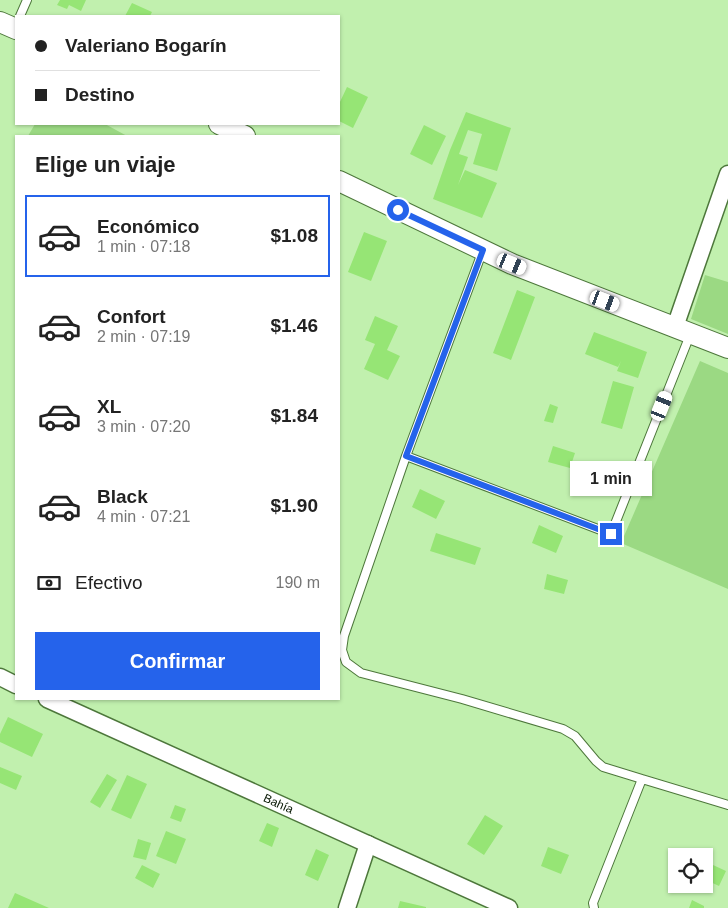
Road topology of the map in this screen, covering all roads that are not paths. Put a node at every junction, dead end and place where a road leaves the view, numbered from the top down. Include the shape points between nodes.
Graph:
1 (26, 0) edge
2 (18, 15) edge
3 (221, 125) edge
4 (243, 135) edge
5 (728, 174) edge
6 (340, 182) edge
7 (483, 250) junction
8 (683, 330) junction
9 (728, 348) edge
10 (406, 456) junction
11 (0, 677) edge
12 (15, 684) edge
13 (49, 700) edge
14 (642, 779) junction
15 (728, 805) edge
16 (368, 844) junction
17 (594, 905) edge
18 (347, 908) edge
19 (509, 908) edge
20 (585, 908) edge

1 - 2 lane
3 - 4 street
5 - 8 street
6 - 7 street
7 - 8 street
7 - 10 lane
8 - 9 street
8 - 10 lane via 611,534
10 - 14 lane via 344,636 342,650 346,662 361,673 563,729 575,736 603,767
11 - 12 street
13 - 16 street, Bahía
14 - 15 lane
14 - 17 lane
16 - 18 street
16 - 19 street, Bahía
17 - 20 lane

